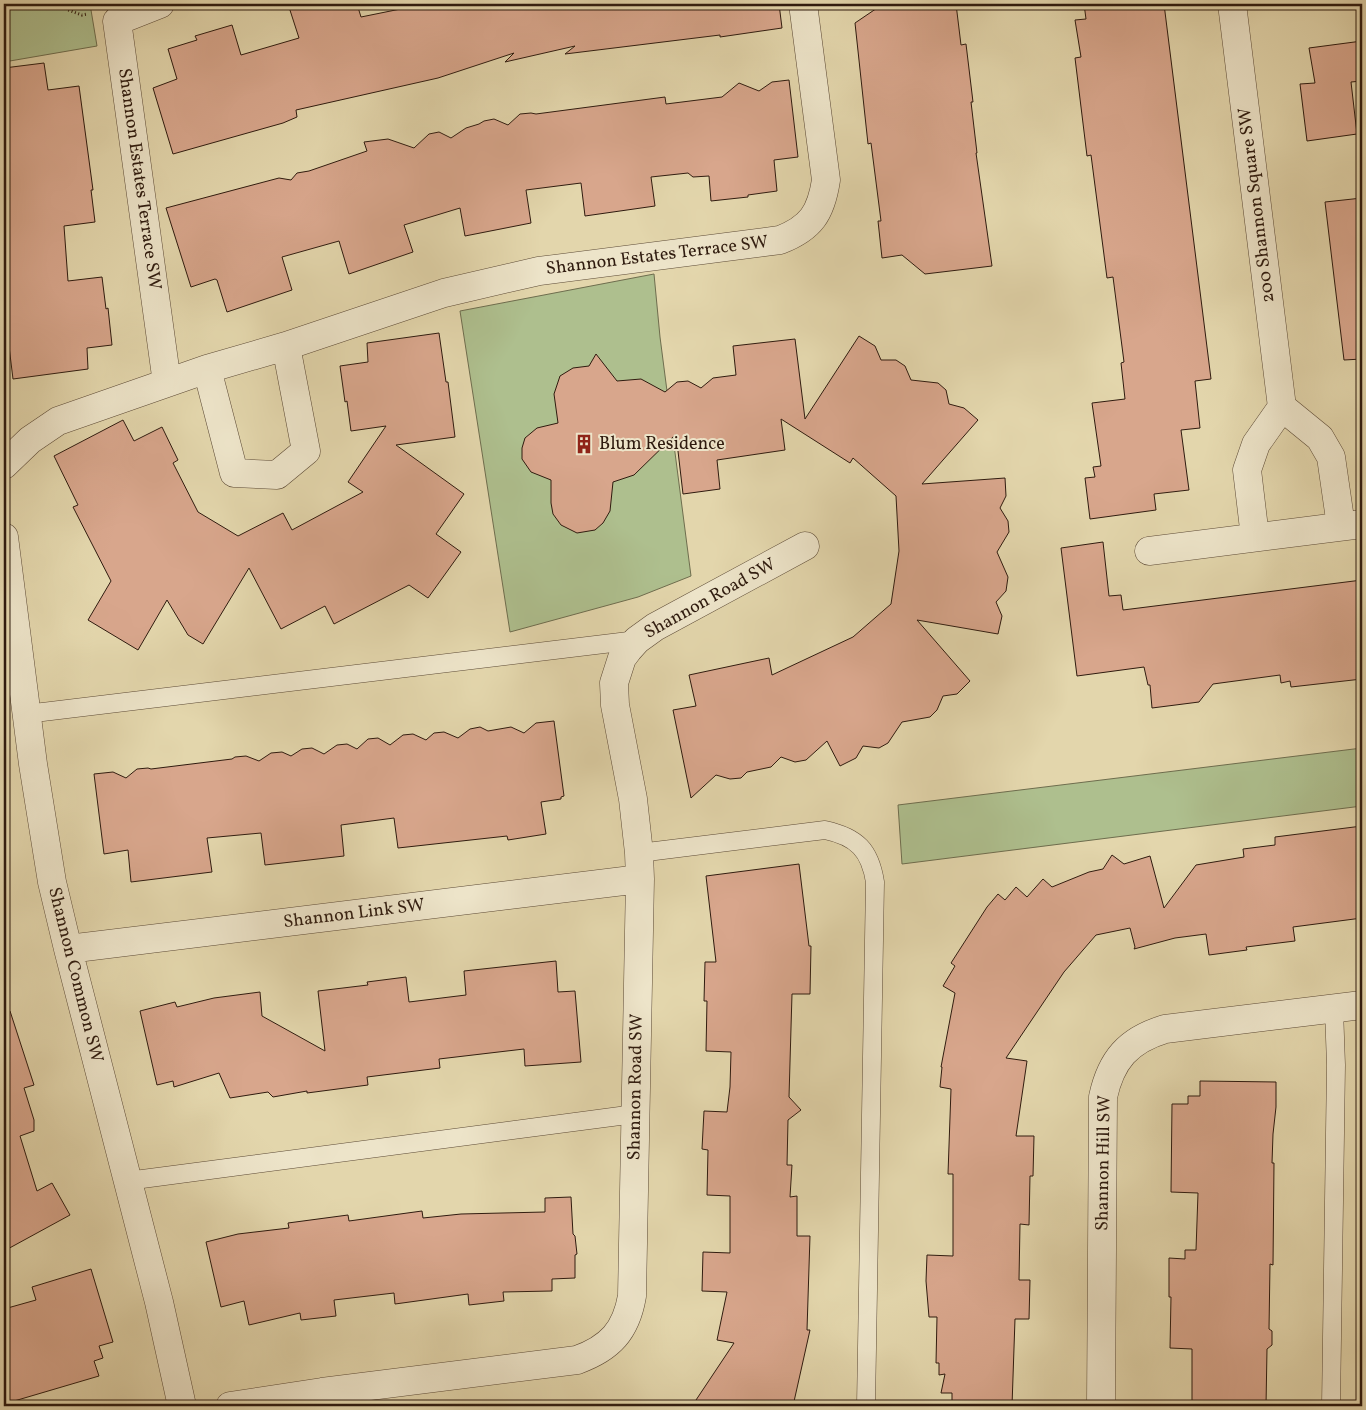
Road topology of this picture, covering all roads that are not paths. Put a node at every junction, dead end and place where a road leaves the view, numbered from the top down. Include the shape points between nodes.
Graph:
1 (160, 4) edge
2 (804, 4) edge
3 (1232, 4) edge
4 (286, 346) junction
5 (207, 369) junction
6 (167, 383) junction
7 (1282, 407) junction
8 (4, 465) edge
9 (1352, 525) edge
10 (4, 537) edge
11 (1255, 538) junction
12 (805, 546) dead end
13 (1149, 551) dead end
14 (636, 640) junction
15 (13, 682) edge
16 (26, 714) junction
17 (639, 866) junction
18 (68, 949) junction
19 (1362, 1005) edge
20 (1334, 1009) junction
21 (635, 1114) junction
22 (127, 1181) junction
23 (182, 1406) edge
24 (230, 1406) edge
25 (866, 1406) edge
26 (1101, 1406) edge
27 (1331, 1406) edge

1 - 6 street, Shannon Estates Terrace SW via 117,20
2 - 4 street, Shannon Estates Terrace SW via 826,180 819,208 797,233 780,240 539,271 444,293
3 - 7 street, 200 Shannon Square SW
4 - 5 street, Shannon Estates Terrace SW
4 - 5 street via 306,451 277,475 234,473
5 - 6 street, Shannon Estates Terrace SW
6 - 8 street, Shannon Estates Terrace SW via 58,421 30,440
7 - 9 street via 1320,438 1331,457
7 - 11 street via 1256,444 1247,470
9 - 11 street
10 - 15 street, Shannon Common SW
11 - 13 street
12 - 14 street, Shannon Road SW
14 - 16 lane
14 - 17 street, Shannon Road SW via 622,658 614,683 615,705 633,799
15 - 16 street, Shannon Common SW
16 - 18 street, Shannon Common SW via 40,815
17 - 18 street, Shannon Link SW
17 - 21 street, Shannon Road SW
17 - 25 lane via 826,830 855,841 866,852 873,867
18 - 22 street, Shannon Common SW
19 - 20 street, Shannon Hill SW
20 - 26 street, Shannon Hill SW via 1165,1029 1135,1042 1113,1066 1103,1097
20 - 27 lane
21 - 22 lane
21 - 24 street, Shannon Road SW via 632,1296 624,1324 606,1346 578,1360
22 - 23 street, Shannon Common SW

